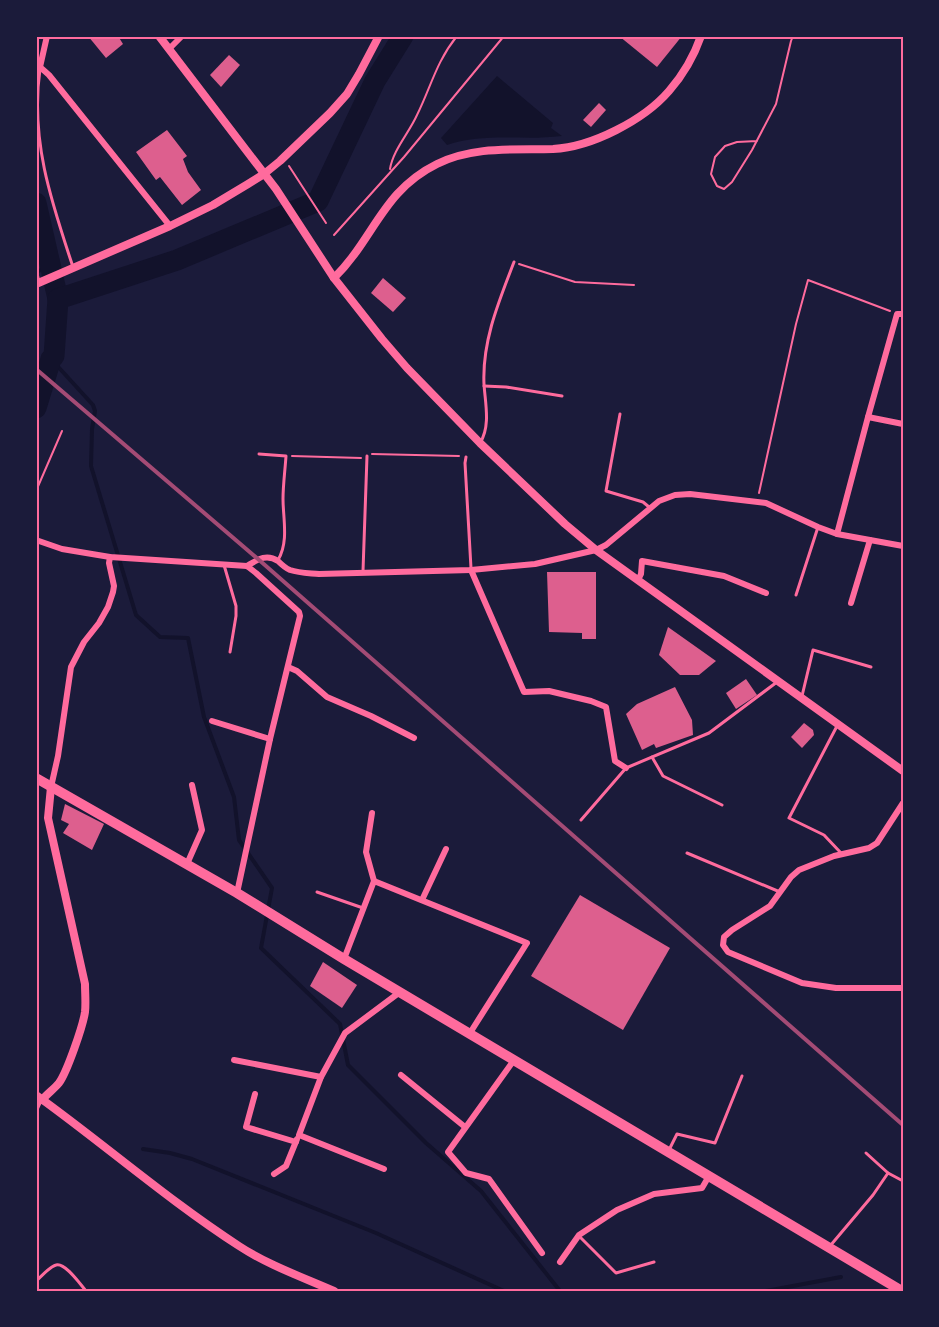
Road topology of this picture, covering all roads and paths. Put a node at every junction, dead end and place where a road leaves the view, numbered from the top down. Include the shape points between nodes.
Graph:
1 (47, 36) edge
2 (159, 36) edge
3 (182, 36) edge
4 (379, 36) edge
5 (457, 36) edge
6 (504, 36) edge
7 (701, 36) edge
8 (793, 36) edge
9 (170, 49) junction
10 (40, 67) junction
11 (757, 141) junction
12 (289, 166) dead end
13 (390, 172) junction
14 (264, 174) junction
15 (326, 223) dead end
16 (170, 226) junction
17 (334, 235) dead end
18 (514, 262) joint
19 (36, 269) edge
20 (70, 269) junction
21 (334, 278) junction
22 (40, 280) edge
23 (634, 285) dead end
24 (900, 314) edge
25 (484, 386) junction
26 (562, 396) dead end
27 (620, 414) dead end
28 (868, 417) junction
29 (903, 424) edge
30 (62, 431) dead end
31 (480, 444) junction
32 (259, 454) dead end
33 (286, 456) junction
34 (367, 456) junction
35 (466, 457) joint
36 (36, 491) edge
37 (757, 502) junction
38 (651, 508) junction
39 (818, 527) junction
40 (837, 534) junction
41 (36, 540) edge
42 (870, 540) junction
43 (903, 546) edge
44 (596, 550) junction
45 (110, 557) junction
46 (277, 561) junction
47 (224, 565) junction
48 (247, 566) junction
49 (471, 570) junction
50 (363, 573) junction
51 (638, 580) junction
52 (765, 592) dead end
53 (796, 595) dead end
54 (851, 603) dead end
55 (230, 652) dead end
56 (288, 667) junction
57 (871, 667) dead end
58 (778, 681) junction
59 (802, 698) junction
60 (212, 721) dead end
61 (838, 724) junction
62 (414, 738) dead end
63 (270, 739) junction
64 (652, 757) junction
65 (626, 768) junction
66 (903, 771) edge
67 (36, 778) edge
68 (192, 785) dead end
69 (51, 787) junction
70 (903, 803) edge
71 (722, 805) dead end
72 (372, 813) dead end
73 (581, 820) dead end
74 (446, 849) dead end
75 (687, 853) dead end
76 (842, 854) junction
77 (187, 865) junction
78 (374, 881) junction
79 (317, 892) dead end
80 (780, 892) junction
81 (237, 893) junction
82 (422, 900) junction
83 (363, 908) junction
84 (344, 959) junction
85 (903, 988) edge
86 (400, 992) junction
87 (471, 1033) junction
88 (514, 1059) junction
89 (234, 1060) dead end
90 (401, 1075) dead end
91 (742, 1076) dead end
92 (321, 1077) junction
93 (255, 1094) dead end
94 (39, 1097) edge
95 (36, 1112) edge
96 (465, 1127) junction
97 (298, 1135) junction
98 (296, 1142) junction
99 (668, 1151) junction
100 (866, 1153) dead end
101 (384, 1169) dead end
102 (888, 1173) junction
103 (274, 1174) dead end
104 (709, 1176) junction
105 (903, 1181) edge
106 (579, 1235) junction
107 (829, 1247) junction
108 (542, 1253) dead end
109 (560, 1262) dead end
110 (654, 1262) dead end
111 (36, 1281) edge
112 (902, 1290) edge
113 (86, 1291) edge
114 (334, 1291) edge

1 - 10 street
2 - 9 street
3 - 9 street
4 - 14 street via 347,94
5 - 13 path via 440,61 418,114 392,158
6 - 13 path
7 - 21 street via 668,93 613,131 568,148 468,153 423,172 393,198
8 - 11 path via 776,104
9 - 14 street
10 - 16 street
10 - 20 lane via 36,97 39,148
11 - 11 path via 732,182 724,189 717,186 711,174 715,157 725,146
12 - 15 path
13 - 17 path
14 - 16 street
14 - 21 street
16 - 20 street
18 - 23 path via 575,282
18 - 25 lane via 488,339
19 - 22 lane
20 - 22 street
21 - 31 street via 407,368
24 - 28 street
24 - 37 path via 808,280
25 - 26 lane
25 - 31 lane via 486,428
27 - 38 lane via 606,491
28 - 29 street
28 - 40 street
30 - 36 path
31 - 44 street
32 - 33 lane
33 - 34 path
33 - 46 lane via 285,535
34 - 35 path
34 - 50 lane
35 - 49 lane
37 - 38 street via 690,494 675,495
37 - 39 street
38 - 44 street
39 - 40 street
39 - 53 lane
40 - 42 street
41 - 45 street
42 - 43 street
42 - 54 street
44 - 49 street via 535,564
44 - 51 street
45 - 47 street
45 - 69 street via 113,592 71,667
46 - 48 street via 266,557
46 - 50 street via 299,573
47 - 48 street
47 - 55 lane via 236,606
48 - 56 street via 299,612
49 - 50 street
49 - 65 street via 524,692 549,691 606,707 615,761
51 - 52 street via 642,561 724,576
51 - 58 street
56 - 62 street via 327,697
56 - 63 street
57 - 59 lane via 813,650
58 - 59 street
58 - 64 lane via 709,733
59 - 61 street
60 - 63 street
61 - 66 street
61 - 76 lane via 789,818 824,835
63 - 81 street
64 - 65 lane
64 - 71 lane via 663,776
65 - 73 lane
67 - 69 main road
68 - 77 street via 202,830
69 - 77 main road
69 - 94 street via 48,818 86,998 82,1026 64,1073 59,1082
70 - 76 street via 877,843
72 - 78 street via 366,852
74 - 82 street
75 - 80 lane
76 - 80 street via 799,870
77 - 81 main road
78 - 82 street
78 - 83 street
79 - 83 lane
80 - 85 street via 770,906 724,937 723,945 728,952 802,983 836,988
81 - 84 main road
82 - 87 street via 527,943
83 - 84 street
84 - 86 main road
86 - 87 main road
86 - 92 street via 345,1033
87 - 88 main road
88 - 96 street
88 - 99 main road
89 - 92 street
90 - 96 street
91 - 99 lane via 715,1143 677,1134
92 - 97 street
93 - 98 street via 246,1127
94 - 95 lane
94 - 114 street via 240,1247
96 - 108 street via 448,1152 466,1173 489,1179
97 - 98 street
97 - 101 street
98 - 103 street via 286,1166
99 - 104 main road
100 - 102 lane
102 - 105 lane
102 - 107 lane
104 - 106 street via 702,1188 654,1194 617,1210
104 - 107 main road
106 - 109 street
106 - 110 lane via 616,1273
107 - 112 main road
111 - 113 lane via 59,1264

